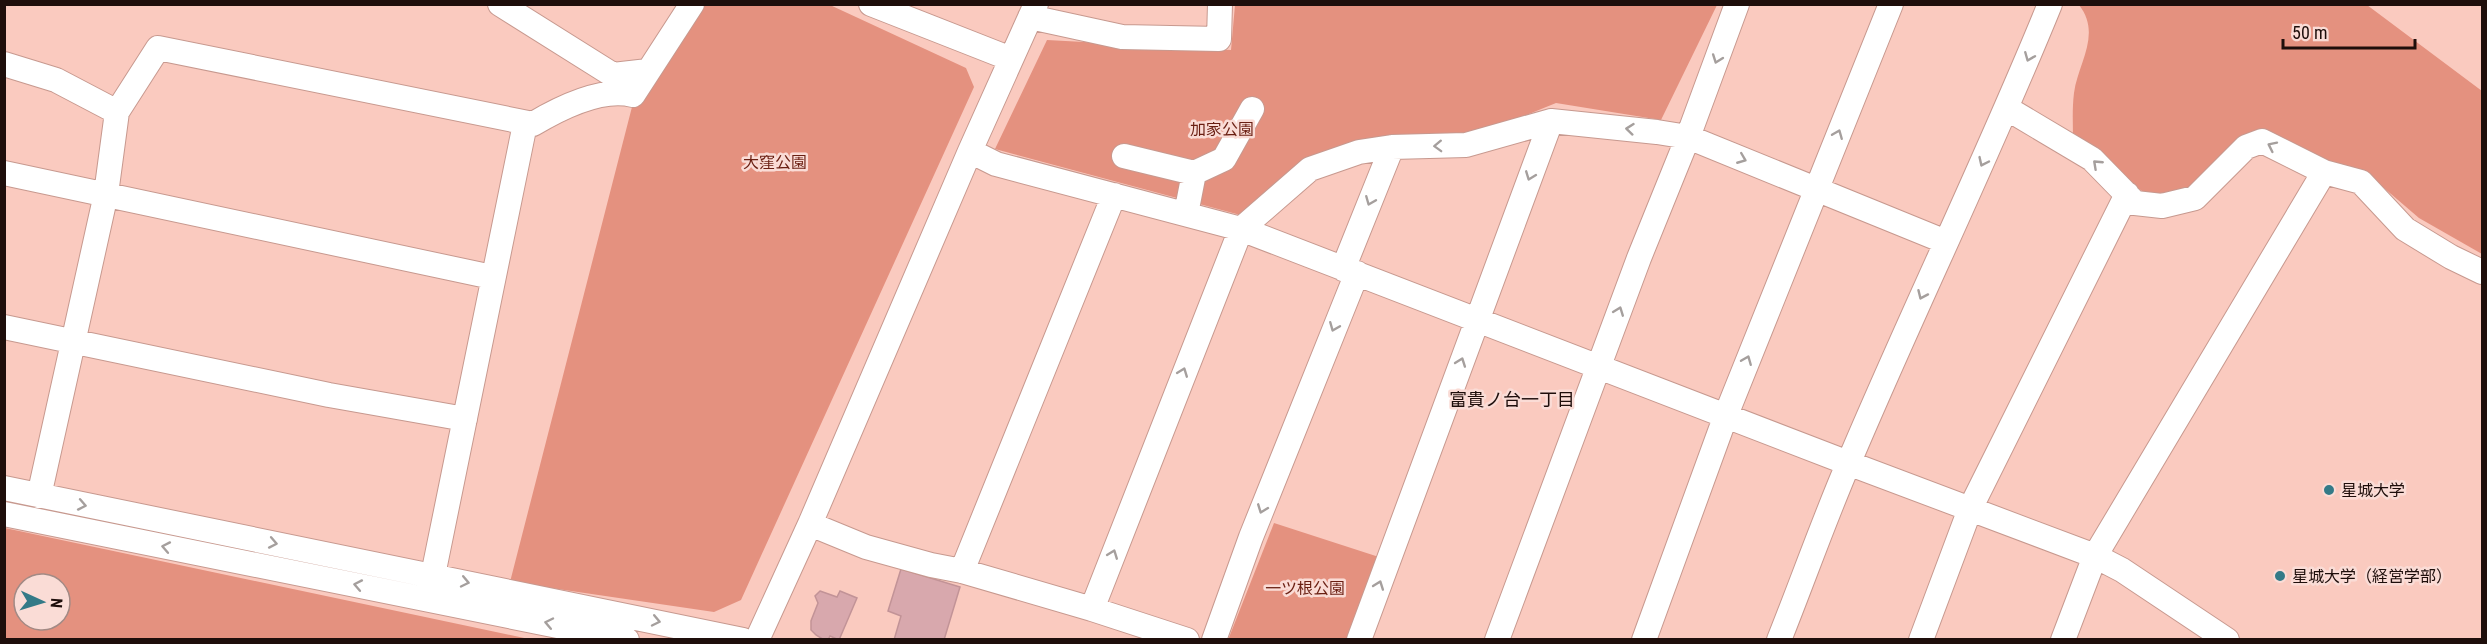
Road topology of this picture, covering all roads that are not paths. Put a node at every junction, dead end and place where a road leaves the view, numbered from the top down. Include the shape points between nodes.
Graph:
1 (500, 4) edge
2 (692, 4) edge
3 (871, 4) edge
4 (1220, 4) edge
5 (1737, 4) edge
6 (1891, 4) edge
7 (2050, 4) edge
8 (1033, 11) edge
9 (1011, 59) junction
10 (4, 64) edge
11 (648, 71) junction
12 (2008, 109) junction
13 (1252, 110) dead end
14 (117, 112) junction
15 (1551, 121) junction
16 (525, 124) junction
17 (1688, 138) junction
18 (1392, 147) junction
19 (970, 151) junction
20 (1124, 156) dead end
21 (2324, 172) junction
22 (4, 173) edge
23 (1194, 173) junction
24 (1816, 188) junction
25 (106, 194) junction
26 (2127, 194) junction
27 (1114, 195) junction
28 (1186, 214) junction
29 (1240, 229) junction
30 (1946, 242) junction
31 (1350, 271) junction
32 (2482, 272) edge
33 (492, 277) junction
34 (1477, 320) junction
35 (4, 327) edge
36 (72, 341) junction
37 (1598, 366) junction
38 (1726, 415) junction
39 (465, 418) junction
40 (1848, 463) junction
41 (4, 488) edge
42 (39, 496) junction
43 (1970, 509) junction
44 (4, 514) edge
45 (810, 524) junction
46 (2095, 556) junction
47 (962, 571) junction
48 (433, 575) junction
49 (1092, 609) junction
50 (2213, 636) edge
51 (627, 639) edge
52 (743, 639) edge
53 (757, 639) edge
54 (1187, 639) edge
55 (1214, 639) edge
56 (1359, 639) edge
57 (1497, 639) edge
58 (1644, 639) edge
59 (1779, 639) edge
60 (1921, 639) edge
61 (2063, 639) edge

1 - 11 street via 613,75
2 - 11 street
3 - 9 street
4 - 8 street via 1219,39 1122,37
5 -> 17 street
24 -> 6 street
7 -> 12 street
8 - 9 street
9 - 19 street
10 - 14 street via 56,80
11 - 16 street via 633,95 621,92 566,104 533,124
26 -> 12 street via 2092,159
12 -> 30 street
13 - 23 street via 1224,159
14 - 16 street via 158,48
14 - 25 street
17 -> 15 street
15 -> 18 street via 1466,145
15 -> 34 street
16 - 33 street
17 -> 24 street
37 -> 17 street
18 - 29 street via 1359,152 1310,169
18 -> 31 street
19 - 27 street via 996,164
19 - 45 street
20 - 23 street
21 -> 26 street via 2262,141 2246,147 2194,198 2162,206 2135,203
21 - 32 street via 2361,182 2405,229
21 - 46 street
22 - 25 street
23 - 28 street
24 - 30 street
38 -> 24 street
25 - 33 street
25 - 36 street
26 - 43 street
27 - 28 street
27 - 47 street
28 - 29 street
29 - 31 street
49 -> 29 street
30 -> 40 street
31 - 34 street
31 -> 55 street
33 - 39 street
34 - 37 street
56 -> 34 street
35 - 36 street
36 - 39 street via 329,395
36 - 42 street
37 - 38 street
37 - 57 street
38 - 40 street
38 - 58 street
39 - 48 street
40 - 43 street
40 - 59 street
41 - 42 street
42 -> 48 street
43 - 46 street
43 - 60 street
51 -> 44 street
45 - 47 street via 866,547
45 - 53 street
46 - 50 street via 2122,570
46 - 61 street
47 - 49 street
48 -> 52 street
49 - 54 street

